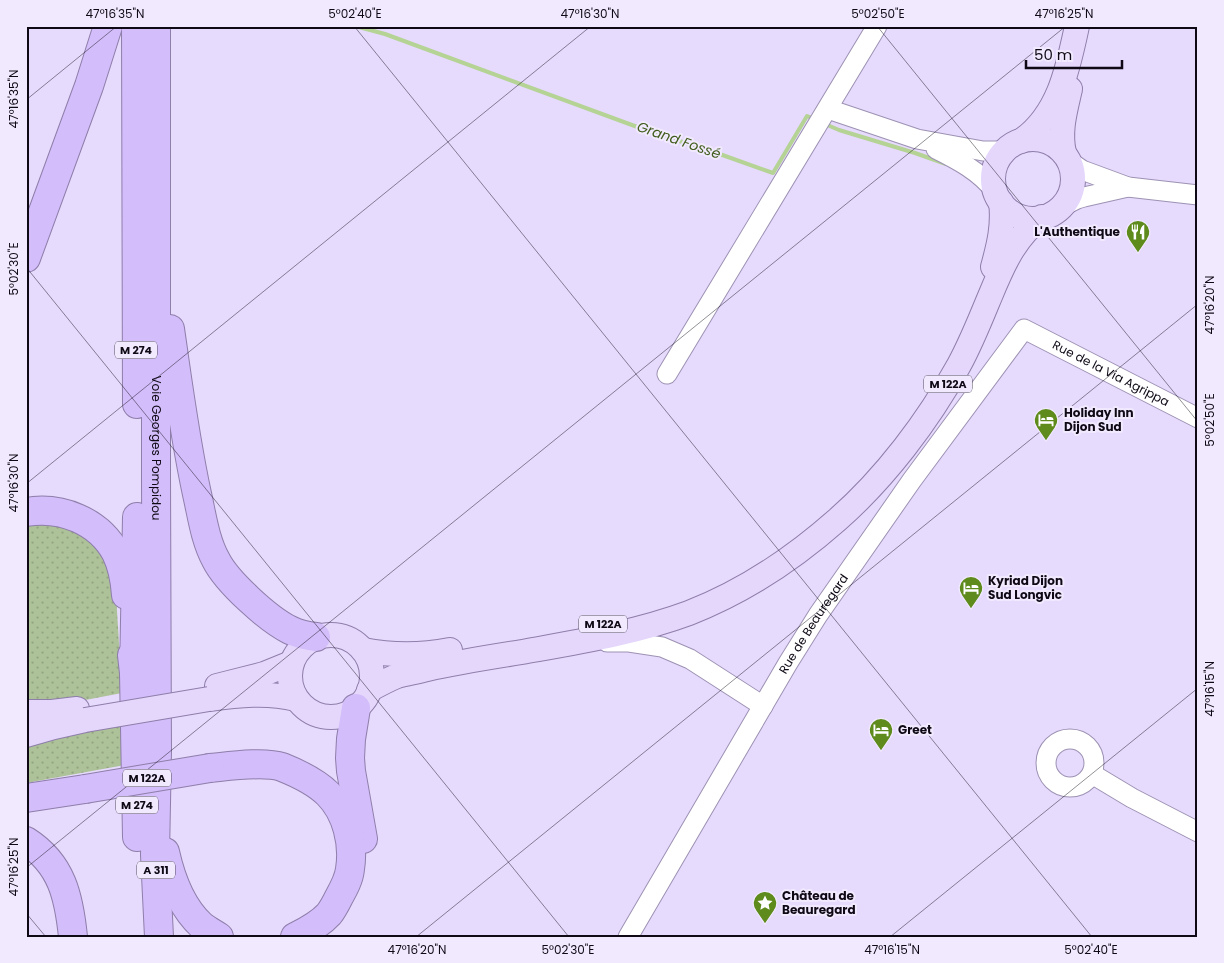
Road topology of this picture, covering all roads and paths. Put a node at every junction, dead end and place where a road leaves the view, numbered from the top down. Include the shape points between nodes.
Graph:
1 (108, 26) edge
2 (136, 26) edge
3 (156, 26) edge
4 (877, 26) edge
5 (1077, 26) edge
6 (1085, 26) edge
7 (828, 109) junction
8 (917, 139) junction
9 (1014, 145) junction
10 (1066, 158) junction
11 (1128, 187) junction
12 (1198, 195) edge
13 (998, 196) junction
14 (1051, 212) junction
15 (156, 228) junction
16 (26, 258) edge
17 (1024, 329) joint
18 (667, 374) dead end
19 (1198, 418) edge
20 (26, 512) edge
21 (316, 637) junction
22 (580, 641) junction
23 (363, 650) junction
24 (291, 662) junction
25 (134, 673) junction
26 (209, 693) junction
27 (296, 699) junction
28 (363, 699) junction
29 (763, 706) junction
30 (26, 712) edge
31 (84, 714) junction
32 (26, 735) edge
33 (157, 751) junction
34 (1092, 774) dead end
35 (26, 798) edge
36 (156, 803) joint
37 (1198, 832) edge
38 (26, 841) edge
39 (72, 937) edge
40 (142, 937) edge
41 (159, 937) edge
42 (219, 937) edge
43 (294, 937) edge
44 (327, 937) edge
45 (628, 937) edge

1 - 16 highway
2 - 25 highway, Voie Georges Pompidou / M 274 via 137,546
3 - 15 highway, Voie Georges Pompidou / M 274
4 - 7 street
5 - 9 main road via 1057,98 1043,120
6 - 10 main road via 1062,127
7 - 8 street
7 - 18 street
8 - 9 street via 976,151 998,151
8 - 13 street via 967,165 984,178
9 - 10 main road via 1031,139 1049,142
9 - 13 main road via 998,160 994,170
10 - 11 street via 1082,170
10 - 14 main road via 1072,176 1070,193 1066,201
11 - 12 street
11 - 14 street via 1077,199
13 - 14 main road via 1006,208 1018,216 1031,218
13 - 23 main road, M 122A via 1001,236 993,265 970,326 946,372 922,410 866,480 837,510 798,542 724,587 651,614 426,654 391,655
14 - 22 main road, M 122A via 1029,228 1009,254 960,363 934,407 889,466 839,518 788,559 721,598 662,622
15 - 21 highway via 183,422 211,549 232,583 276,622 291,631
15 - 33 highway, Voie Georges Pompidou / M 274
17 - 19 street, Rue de la Via Agrippa
17 - 29 street, Rue de Beauregard via 912,480 818,615
20 - 25 highway via 48,510 69,515 85,521 106,538 116,554 126,588
21 - 23 main road via 336,635 356,643
21 - 24 main road via 305,643
22 - 28 main road, M 122A via 396,677
22 - 29 street via 629,642 662,647 690,659
23 - 28 main road via 372,680
24 - 26 main road
24 - 27 main road via 289,675
25 - 40 highway, M 274
26 - 27 main road
26 - 31 main road
27 - 28 main road via 306,709 331,717 344,714
28 - 44 highway via 351,739 350,758 364,844 364,866 354,900
29 - 45 street, Rue de Beauregard
30 - 31 main road
31 - 32 main road
33 - 36 highway, M 274
33 - 42 highway via 166,854 173,883 185,905 202,925
34 - 37 street
35 - 43 highway, M 122A, bridge via 210,768 256,764 281,767 314,783 341,811 349,831 350,870 330,912 319,923
36 - 41 highway, A 311
38 - 39 highway via 48,858 64,886

